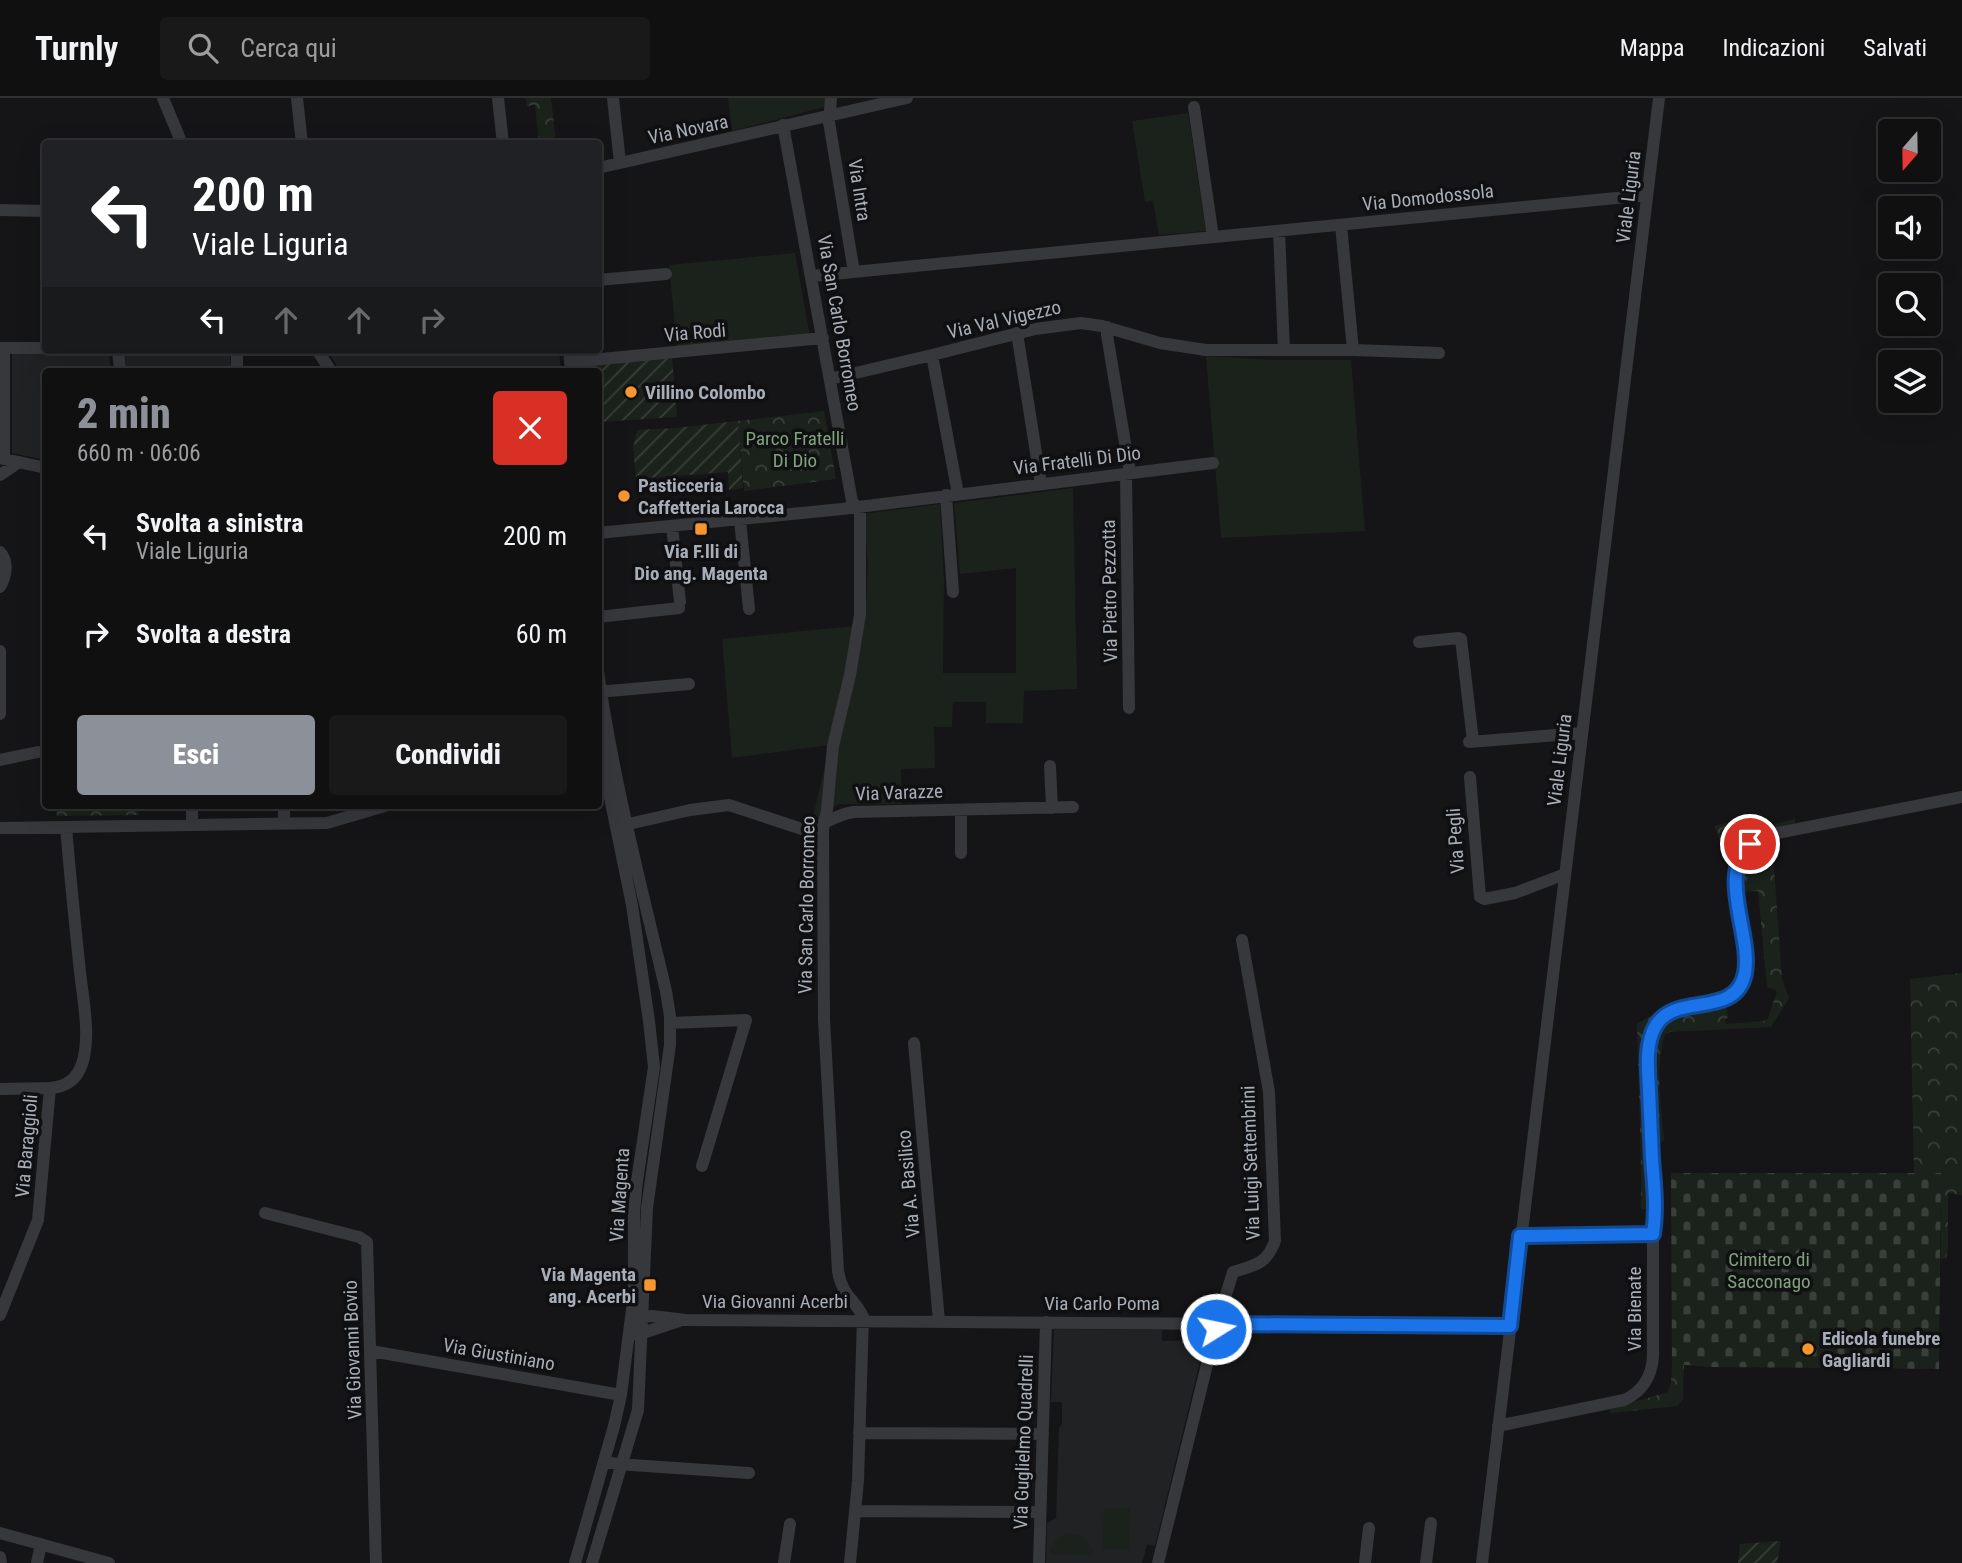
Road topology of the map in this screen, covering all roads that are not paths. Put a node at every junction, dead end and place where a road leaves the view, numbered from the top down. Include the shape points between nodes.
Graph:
1 (163, 98) edge
2 (297, 98) edge
3 (498, 98) edge
4 (613, 98) edge
5 (831, 98) edge
6 (907, 98) edge
7 (1659, 98) edge
8 (1195, 107) dead end
9 (831, 114) junction
10 (783, 125) junction
11 (180, 140) edge
12 (302, 140) edge
13 (503, 140) edge
14 (620, 163) junction
15 (602, 167) edge
16 (1647, 195) junction
17 (0, 210) edge
18 (42, 211) edge
19 (1341, 225) junction
20 (1279, 231) junction
21 (1213, 237) junction
22 (854, 272) junction
23 (666, 274) dead end
24 (812, 276) junction
25 (602, 280) edge
26 (1107, 327) junction
27 (1017, 333) junction
28 (823, 338) junction
29 (2, 348) edge
30 (42, 348) edge
31 (1284, 350) junction
32 (1353, 350) junction
33 (1439, 353) dead end
34 (932, 355) junction
35 (570, 361) edge
36 (830, 379) junction
37 (2, 459) edge
38 (19, 463) junction
39 (1213, 463) dead end
40 (42, 467) edge
41 (1128, 473) junction
42 (0, 475) edge
43 (1041, 484) junction
44 (952, 495) junction
45 (856, 506) junction
46 (740, 520) junction
47 (672, 526) junction
48 (602, 533) edge
49 (0, 552) edge
50 (0, 587) edge
51 (953, 592) dead end
52 (749, 609) dead end
53 (602, 616) edge
54 (1419, 642) dead end
55 (0, 651) edge
56 (689, 684) dead end
57 (602, 692) edge
58 (1129, 708) dead end
59 (0, 714) edge
60 (602, 719) edge
61 (1582, 733) junction
62 (38, 752) dead end
63 (0, 760) edge
64 (605, 760) edge
65 (1051, 766) dead end
66 (1470, 777) dead end
67 (1962, 797) edge
68 (1073, 807) dead end
69 (1052, 808) junction
70 (192, 809) edge
71 (284, 809) edge
72 (375, 809) edge
73 (961, 810) junction
74 (826, 822) junction
75 (284, 823) junction
76 (192, 824) junction
77 (622, 825) junction
78 (66, 827) junction
79 (0, 828) edge
80 (961, 853) dead end
81 (1565, 874) junction
82 (1242, 940) dead end
83 (670, 1023) junction
84 (914, 1044) dead end
85 (660, 1074) junction
86 (50, 1087) junction
87 (0, 1089) edge
88 (702, 1166) dead end
89 (265, 1213) dead end
90 (1653, 1234) junction
91 (1520, 1236) junction
92 (0, 1314) edge
93 (637, 1318) junction
94 (686, 1320) junction
95 (863, 1321) junction
96 (939, 1321) junction
97 (1046, 1322) junction
98 (1217, 1324) junction
99 (1510, 1326) junction
100 (635, 1333) junction
101 (371, 1351) junction
102 (621, 1395) junction
103 (1498, 1426) junction
104 (859, 1433) junction
105 (1043, 1434) junction
106 (604, 1461) junction
107 (622, 1464) junction
108 (749, 1473) dead end
109 (856, 1511) junction
110 (1040, 1512) junction
111 (1431, 1523) dead end
112 (790, 1524) dead end
113 (1369, 1528) dead end
114 (0, 1533) edge
115 (41, 1545) junction
116 (0, 1557) edge
117 (1, 1563) edge
118 (37, 1563) edge
119 (109, 1563) edge
120 (376, 1563) edge
121 (575, 1563) edge
122 (592, 1563) edge
123 (784, 1563) edge
124 (849, 1563) edge
125 (1038, 1563) edge
126 (1158, 1563) edge
127 (1365, 1563) edge
128 (1426, 1563) edge
129 (1482, 1563) edge

1 - 11 street
2 - 12 street
3 - 13 street
4 - 14 street
5 - 9 street, Via Intra
6 - 9 street, Via Novara
7 - 16 street, Viale Liguria
8 - 21 street
9 - 10 street, Via Novara
9 - 22 street, Via Intra
10 - 14 street, Via Novara
10 - 24 street, Via San Carlo Borromeo
14 - 15 street, Via Novara
16 - 19 street, Via Domodossola
16 - 61 street, Viale Liguria
17 - 18 street
19 - 20 street, Via Domodossola
19 - 32 street
20 - 21 street, Via Domodossola
20 - 31 street
21 - 22 street, Via Domodossola
22 - 24 street, Via Domodossola
23 - 25 street
24 - 28 street, Via San Carlo Borromeo
26 - 27 street, Via Val Vigezzo via 1072,323
26 - 31 street, Via Val Vigezzo via 1185,348
26 - 41 street, Via Pietro Pezzotta
27 - 34 street, Via Val Vigezzo
27 - 43 street
28 - 35 street, Via Rodi
28 - 36 street, Via San Carlo Borromeo
29 - 30 street
29 - 37 street
31 - 32 street, Via Val Vigezzo
32 - 33 street, Via Val Vigezzo
34 - 36 street, Via Val Vigezzo
34 - 44 street
36 - 45 street, Via San Carlo Borromeo
37 - 38 street
38 - 40 street
38 - 42 street
39 - 41 street, Via Fratelli Di Dio
41 - 43 street, Via Fratelli Di Dio
41 - 58 street, Via Pietro Pezzotta
43 - 44 street, Via Fratelli Di Dio
44 - 45 street, Via Fratelli Di Dio
44 - 51 street
45 - 46 street, Via Fratelli Di Dio
45 - 74 street, Via San Carlo Borromeo via 860,512 860,615 833,746
46 - 47 street, Via Fratelli Di Dio
46 - 52 street
47 - 48 street, Via Fratelli Di Dio
47 - 53 street via 680,605
49 - 50 street via 5,560
54 - 61 street via 1461,639 1471,742
55 - 59 street
56 - 57 street
60 - 64 street, Via Magenta
61 - 81 street, Viale Liguria
62 - 63 street
64 - 77 street, Via Magenta
65 - 69 street
66 - 81 street, Via Pegli via 1480,897 1515,893
67 - 90 street, Via Bienate via 1765,836 1745,849 1736,877 1746,967 1741,985 1722,1000 1667,1013 1656,1024 1650,1041
68 - 69 street, Via Varazze
69 - 73 street, Via Varazze
70 - 76 street
71 - 75 street
72 - 75 street via 332,822
73 - 74 street, Via Varazze via 854,812
73 - 80 street, Via Varazze
74 - 77 street, Via Varazze via 800,829 732,805
74 - 95 street, Via San Carlo Borromeo via 824,1019 838,1271 843,1289
75 - 76 street
76 - 78 street
77 - 83 street, Via Magenta
77 - 85 street, Via Magenta via 653,1056
78 - 79 street
78 - 86 street, Via Baraggioli via 86,1047 75,1077 62,1086
81 - 91 street, Viale Liguria
82 - 98 street, Via Luigi Settembrini via 1269,1092 1275,1241 1262,1263 1233,1272
83 - 85 street, Via Magenta
83 - 88 street via 746,1020
84 - 96 street, Via A. Basilico
85 - 93 street, Via Magenta via 635,1202
86 - 87 street
86 - 92 street, Via Baraggioli via 38,1220
89 - 101 street, Via Giovanni Bovio via 366,1240
90 - 91 street
90 - 103 street, Via Bienate via 1653,1356 1643,1386 1619,1401
91 - 99 street, Viale Liguria
93 - 94 street via 652,1315
93 - 100 street, Via Magenta
94 - 95 street, Via Giovanni Acerbi
94 - 100 street
95 - 96 street, Via Carlo Poma
95 - 104 street
96 - 97 street, Via Carlo Poma
97 - 98 street, Via Carlo Poma
97 - 105 street, Via Guglielmo Quadrelli
98 - 99 street, Via Carlo Poma
98 - 126 street, Via Luigi Settembrini
99 - 103 street, Viale Liguria
100 - 102 street, Via Magenta
100 - 107 street, Via Magenta via 638,1410
101 - 102 street, Via Giustiniano
101 - 120 street, Via Giovanni Bovio
102 - 106 street, Via Magenta
103 - 129 street
104 - 105 street
104 - 109 street
105 - 110 street, Via Guglielmo Quadrelli
106 - 107 street
106 - 121 street, Via Magenta
107 - 108 street
107 - 122 street, Via Magenta
109 - 110 street
109 - 124 street
110 - 125 street, Via Guglielmo Quadrelli
111 - 128 street
112 - 123 street
113 - 127 street
114 - 115 street
115 - 118 street
115 - 119 street
116 - 117 street

